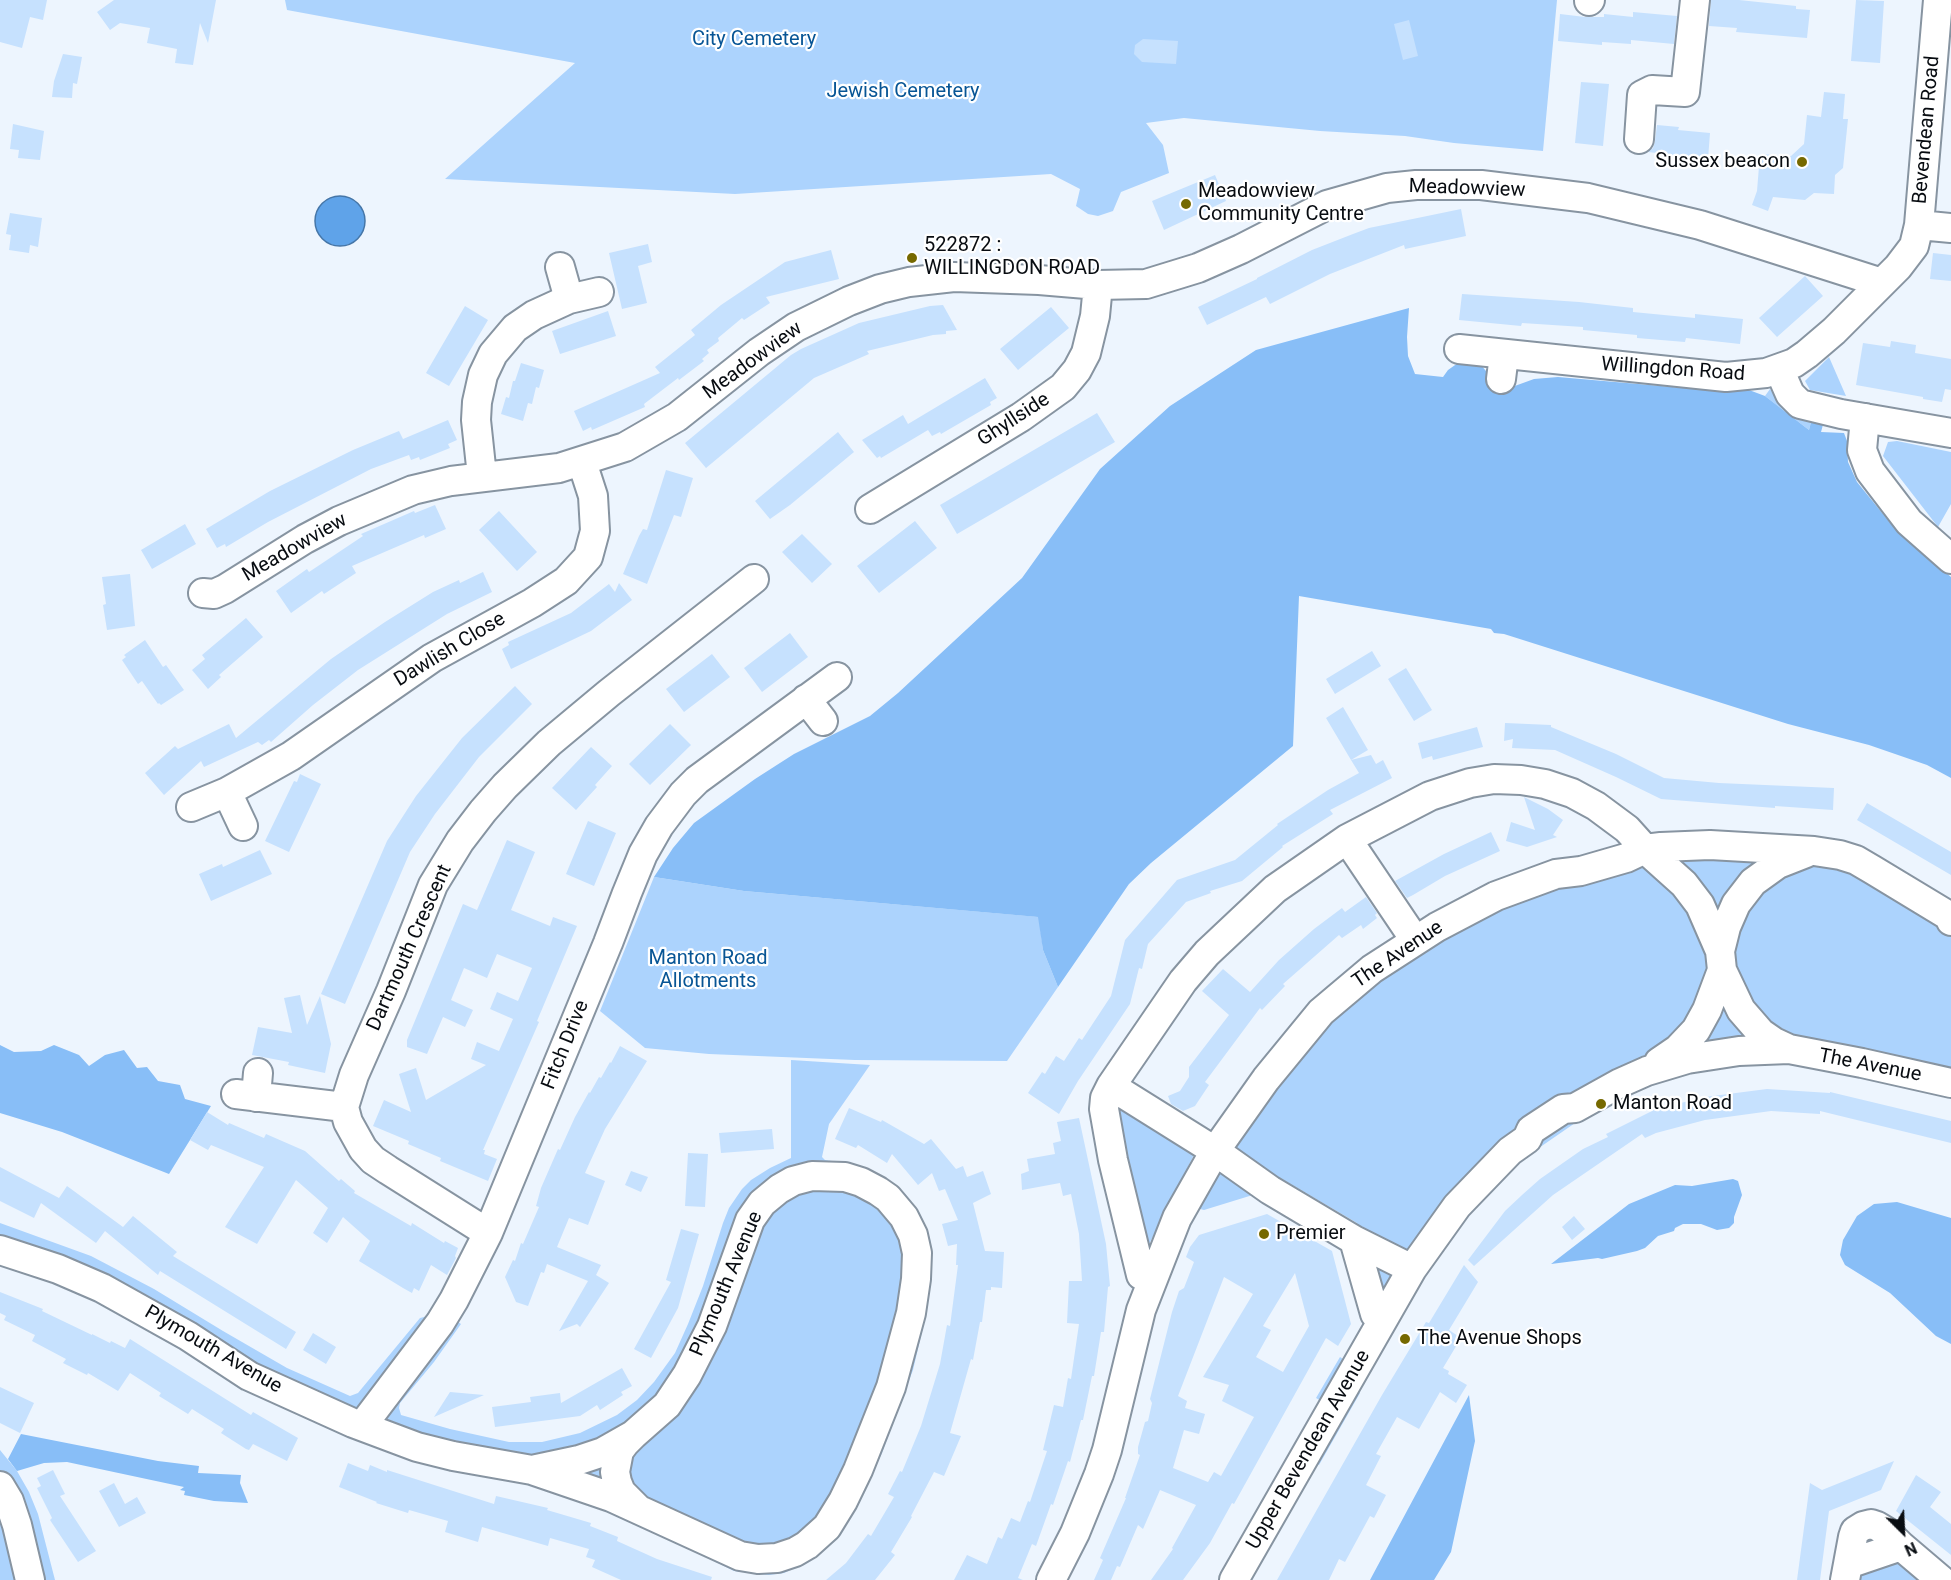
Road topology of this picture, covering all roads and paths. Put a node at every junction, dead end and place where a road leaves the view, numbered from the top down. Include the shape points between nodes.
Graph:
1 (1695, 0) edge
2 (1938, 0) edge
3 (1639, 139) dead end
4 (1919, 225) junction
5 (1951, 228) edge
6 (560, 267) dead end
7 (1882, 283) junction
8 (1098, 285) junction
9 (599, 292) dead end
10 (568, 299) junction
11 (1459, 349) dead end
12 (1779, 369) junction
13 (1865, 418) junction
14 (1951, 433) edge
15 (582, 462) junction
16 (482, 476) junction
17 (870, 509) dead end
18 (1951, 559) edge
19 (754, 579) dead end
20 (203, 593) dead end
21 (837, 677) dead end
22 (227, 792) junction
23 (191, 807) dead end
24 (243, 826) dead end
25 (1347, 839) junction
26 (1645, 849) junction
27 (1814, 851) junction
28 (1951, 921) edge
29 (1415, 940) junction
30 (1721, 960) junction
31 (1790, 1049) junction
32 (1620, 1083) junction
33 (1951, 1083) edge
34 (1111, 1086) junction
35 (250, 1088) dead end
36 (344, 1107) junction
37 (1215, 1151) junction
38 (488, 1233) junction
39 (1354, 1240) junction
40 (0, 1250) edge
41 (1412, 1269) junction
42 (1152, 1280) junction
43 (1383, 1319) junction
44 (362, 1426) junction
45 (633, 1435) junction
46 (532, 1470) junction
47 (0, 1486) edge
48 (637, 1508) junction
49 (1847, 1572) edge
50 (30, 1580) edge
51 (1051, 1580) edge
52 (1234, 1580) edge
53 (1941, 1580) edge

1 - 3 street via 1693,93 1652,90 1642,96
2 - 4 street, Bevendean Road
4 - 5 street
4 - 7 street, Willingdon Road via 1910,254
6 - 10 street
7 - 8 street, Meadowview via 1700,225 1588,198 1481,185 1437,184 1387,188 1341,200 1230,254 1163,280
7 - 12 street, Willingdon Road via 1808,354
8 - 15 street, Meadowview via 954,277 880,289 796,327 664,426 625,447
8 - 17 street, Ghyllside via 1086,353 1063,387
9 - 10 street
10 - 16 street via 519,325 488,364 480,386 476,420
11 - 12 street, Willingdon Road via 1502,367 1726,377 1753,376
12 - 13 street via 1800,404
13 - 14 street
13 - 18 street via 1862,450 1870,471 1909,522
15 - 16 street, Meadowview
15 - 22 street, Dawlish Close via 593,496 595,531 588,557 573,575 432,658 317,739
16 - 20 street, Meadowview via 431,485 364,509 305,539 225,589
19 - 36 street, Dartmouth Crescent via 549,743 483,811 433,885
21 - 38 street, Fitch Drive via 814,710 697,780 658,825
22 - 23 street, Dawlish Close
22 - 24 street
25 - 26 street via 1444,791 1470,783 1508,779 1545,784 1584,799 1627,830
25 - 29 street
25 - 34 street via 1275,889 1207,954 1183,981
26 - 27 street, The Avenue via 1710,845
26 - 29 street, The Avenue via 1626,858 1520,886
26 - 30 street, The Avenue via 1677,877 1700,905
27 - 28 street, The Avenue via 1856,860 1949,916
27 - 30 street, The Avenue via 1778,864 1753,882 1736,904 1726,927
29 - 37 street, The Avenue via 1372,969 1321,1012 1266,1079
30 - 31 street, The Avenue via 1741,1010 1774,1042
30 - 32 street, The Avenue via 1707,1010 1687,1040 1661,1061
31 - 32 street, The Avenue via 1709,1054
31 - 33 street, The Avenue
32 - 41 street, The Avenue via 1575,1108 1563,1109 1531,1130 1527,1139 1510,1151 1457,1206
34 - 37 street
34 - 42 street via 1104,1109 1113,1160 1141,1275
35 - 36 street
36 - 38 street via 352,1132 374,1160
37 - 39 street via 1270,1190
37 - 42 street, The Avenue via 1177,1218
38 - 44 street, Fitch Drive via 440,1323
39 - 41 street
39 - 43 street via 1375,1314
40 - 44 street, Plymouth Avenue via 102,1288 249,1376
41 - 43 street, Upper Bevendean Avenue
42 - 51 street, The Avenue via 1107,1450 1088,1502
43 - 52 street, Upper Bevendean Avenue
44 - 46 street, Plymouth Avenue via 417,1447
45 - 46 street, Plymouth Avenue via 593,1456
45 - 48 street, Plymouth Avenue via 619,1451 615,1472 621,1492
45 - 48 street, Plymouth Avenue via 667,1406 687,1375 712,1326 750,1220 773,1193 802,1178 845,1177 872,1187 899,1210 910,1227 917,1253 911,1313 877,1426 827,1527 795,1552 758,1559 730,1553
46 - 48 street, Plymouth Avenue
47 - 50 street via 17,1524
49 - 53 street via 1901,1546

